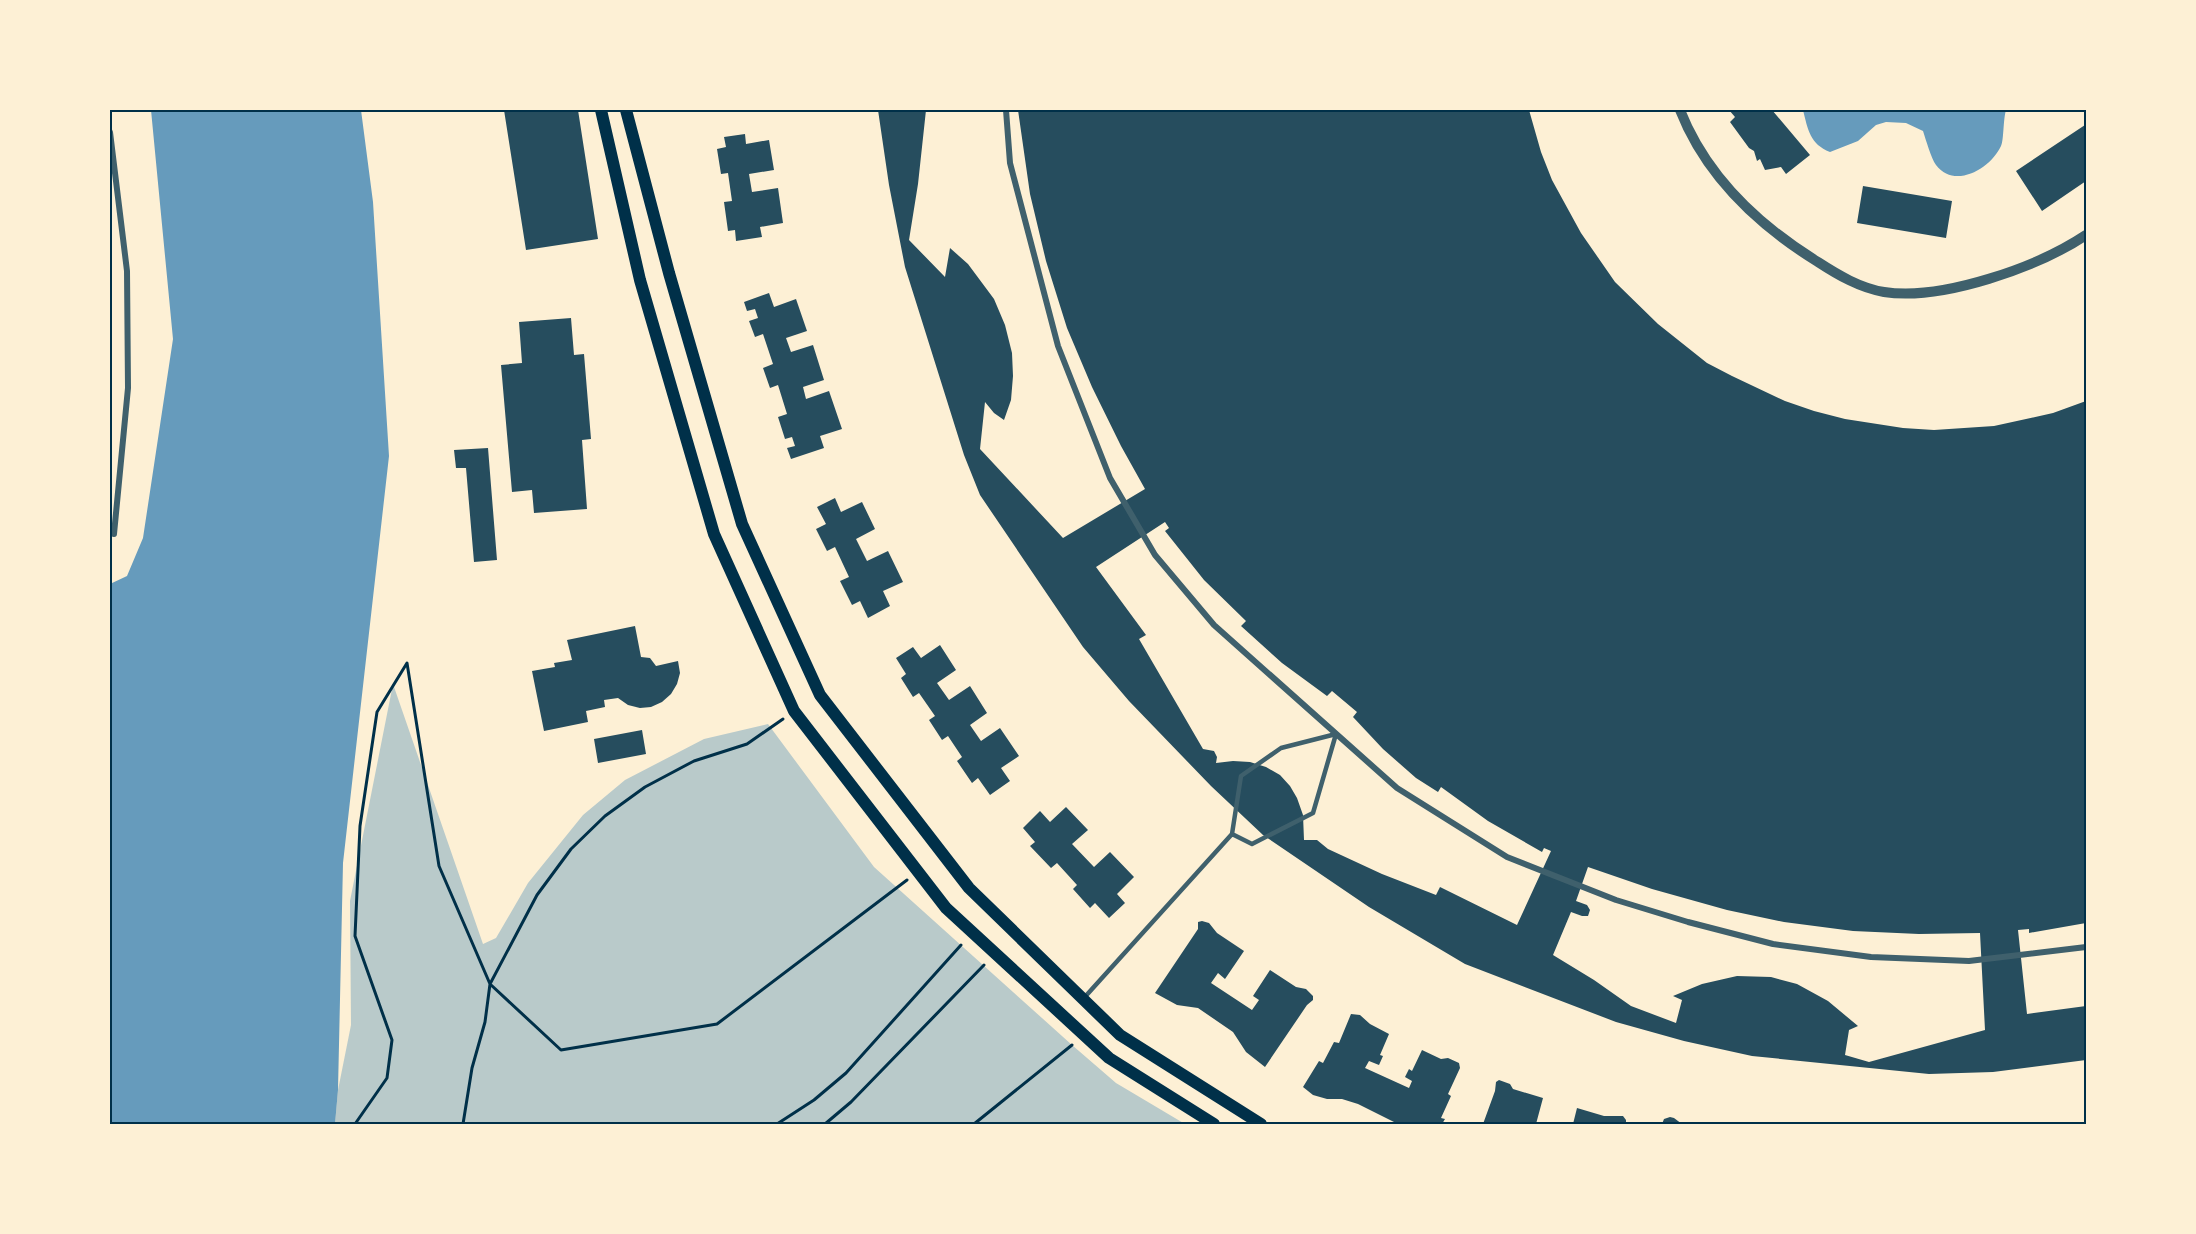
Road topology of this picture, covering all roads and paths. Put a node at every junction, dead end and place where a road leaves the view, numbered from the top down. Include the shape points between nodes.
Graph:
1 (601, 110) edge
2 (626, 110) edge
3 (1006, 110) edge
4 (1680, 110) edge
5 (110, 132) edge
6 (112, 159) edge
7 (2086, 235) edge
8 (114, 534) dead end
9 (794, 711) junction
10 (1336, 734) junction
11 (1233, 834) junction
12 (918, 872) junction
13 (961, 945) dead end
14 (2086, 947) edge
15 (984, 965) dead end
16 (490, 984) junction
17 (1083, 999) junction
18 (1072, 1045) dead end
19 (355, 1125) edge
20 (463, 1125) edge
21 (777, 1125) edge
22 (825, 1125) edge
23 (974, 1125) edge
24 (1214, 1125) edge
25 (1261, 1125) edge

1 - 9 main road via 640,280 714,534
2 - 17 main road via 742,524 820,695 969,888
3 - 10 street via 1010,163 1058,346 1110,478 1155,555 1214,625
4 - 7 street via 1709,166 1747,210 1785,242 1863,286 1884,292 1938,292 2023,266
5 - 6 street
6 - 8 street via 127,271 128,353
9 - 12 main road
9 - 16 path via 747,744 694,761 645,787 605,816 571,849 537,895
10 - 11 lane via 1281,748 1241,776
10 - 11 lane via 1313,813 1252,844
10 - 14 street via 1397,788 1507,857 1616,900 1688,922 1773,944 1871,957 1969,961
11 - 17 lane
12 - 16 path via 717,1024 561,1050
12 - 24 main road via 946,908 1108,1058
13 - 21 path via 846,1072
15 - 22 path
16 - 19 path via 439,866 407,663 377,711 360,826 355,936 392,1040 387,1078
16 - 20 path
17 - 25 main road via 1120,1035
18 - 23 path

